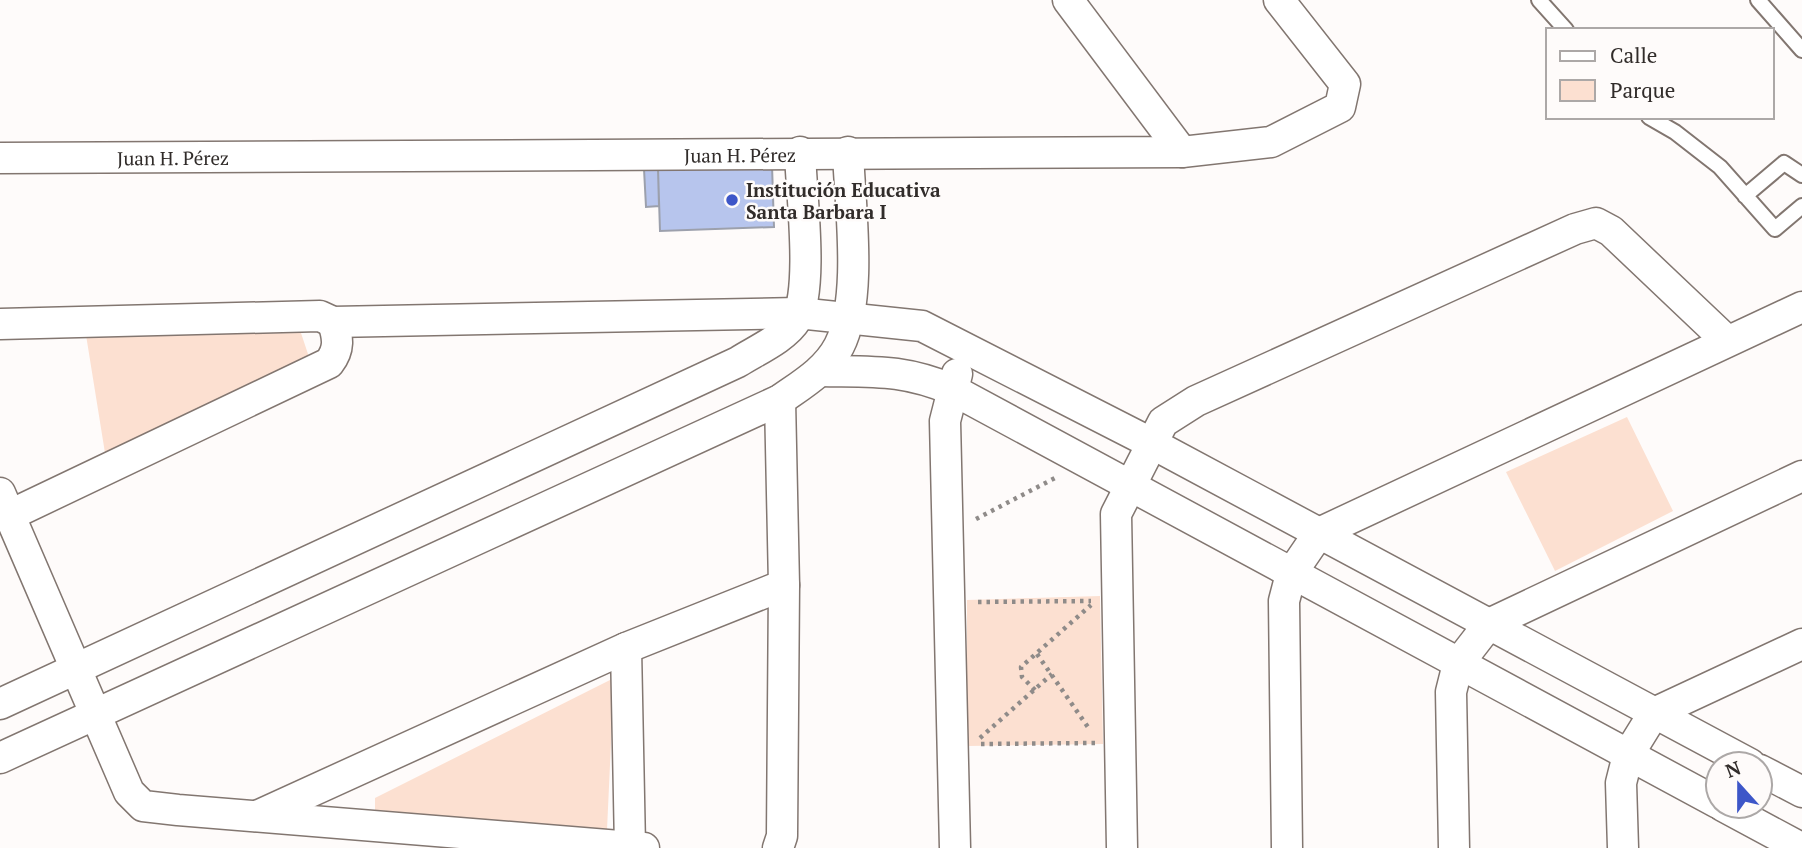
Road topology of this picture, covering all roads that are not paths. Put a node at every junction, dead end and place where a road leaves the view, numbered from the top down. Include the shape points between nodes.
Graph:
1 (1068, 0) edge
2 (1279, 0) edge
3 (1539, 0) edge
4 (1758, 0) edge
5 (1564, 28) edge
6 (1802, 50) edge
7 (1652, 119) edge
8 (800, 152) junction
9 (848, 152) junction
10 (1182, 152) junction
11 (0, 158) edge
12 (1802, 175) edge
13 (1745, 196) junction
14 (1802, 206) edge
15 (1802, 307) edge
16 (798, 313) junction
17 (847, 319) junction
18 (333, 322) junction
19 (0, 324) edge
20 (1727, 341) junction
21 (965, 346) junction
22 (821, 371) junction
23 (953, 390) junction
24 (779, 400) junction
25 (1151, 443) junction
26 (1802, 476) edge
27 (1129, 487) junction
28 (4, 505) edge
29 (1319, 533) junction
30 (1291, 574) junction
31 (784, 585) junction
32 (1489, 624) junction
33 (1802, 644) edge
34 (626, 649) junction
35 (1458, 664) junction
36 (75, 669) junction
37 (0, 704) edge
38 (1654, 713) junction
39 (95, 715) junction
40 (1723, 750) edge
41 (1628, 755) junction
42 (0, 758) edge
43 (1774, 777) edge
44 (1802, 792) edge
45 (1704, 796) edge
46 (253, 818) junction
47 (1749, 820) edge
48 (637, 848) edge
49 (778, 848) edge
50 (955, 848) edge
51 (1122, 848) edge
52 (1287, 848) edge
53 (1454, 848) edge
54 (1623, 848) edge
55 (1801, 848) edge

1 - 10 street
2 - 10 street, Juan H. Pérez via 1345,84 1340,107 1271,142
3 - 5 lane
4 - 6 lane
7 - 13 lane via 1720,167
8 - 9 street, Juan H. Pérez
8 - 11 street, Juan H. Pérez
8 - 16 street via 805,286
9 - 10 street, Juan H. Pérez
9 - 17 street via 853,297
12 - 13 lane via 1784,163
13 - 14 lane via 1775,229
15 - 20 street
16 - 17 street
16 - 18 street
16 - 36 street via 796,321 776,338 738,362
17 - 21 street via 922,326
17 - 22 street via 839,345
18 - 19 street via 320,316
18 - 28 street via 337,354 329,363
20 - 25 street via 1611,231 1596,223 1196,401 1163,422
20 - 29 street
21 - 23 street
21 - 25 street
22 - 23 street via 892,372 919,376
22 - 24 street
23 - 27 street
23 - 50 street via 945,421
24 - 31 street
24 - 39 street
25 - 27 street
25 - 29 street
26 - 32 street
27 - 30 street
27 - 51 street via 1116,514
28 - 36 street
29 - 30 street
29 - 32 street
30 - 35 street
30 - 52 street via 1284,601
31 - 34 street
31 - 49 street via 782,836
32 - 35 street
32 - 38 street
33 - 38 street
34 - 46 street
34 - 48 street
35 - 41 street
35 - 53 street via 1451,692
36 - 37 street
36 - 39 street
38 - 40 street
38 - 41 street
39 - 42 street
39 - 46 street via 129,792 143,806
41 - 45 street
41 - 54 street via 1621,783
43 - 44 street
46 - 48 street
47 - 55 street

